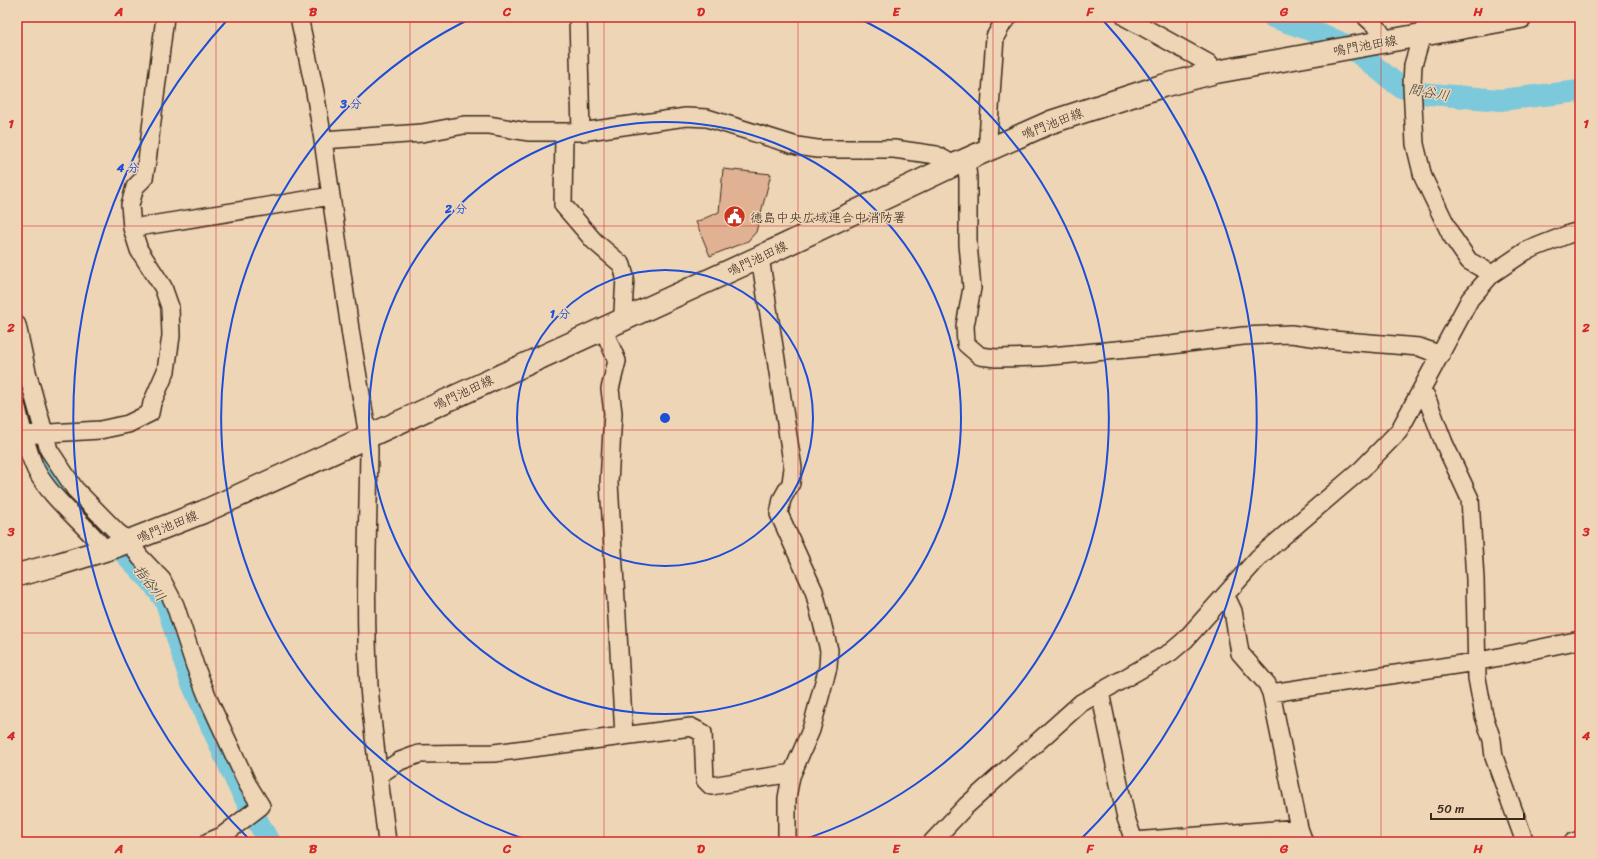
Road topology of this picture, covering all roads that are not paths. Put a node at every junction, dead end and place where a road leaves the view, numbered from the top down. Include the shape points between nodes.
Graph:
1 (165, 17) edge
2 (299, 17) edge
3 (578, 17) edge
4 (1009, 17) edge
5 (1125, 17) edge
6 (1366, 17) edge
7 (1521, 17) edge
8 (1426, 26) edge
9 (1387, 42) junction
10 (1216, 72) junction
11 (564, 132) junction
12 (581, 132) junction
13 (323, 140) junction
14 (991, 149) junction
15 (960, 163) junction
16 (331, 196) junction
17 (132, 228) junction
18 (1580, 231) edge
19 (760, 257) junction
20 (1492, 274) junction
21 (624, 319) junction
22 (17, 325) edge
23 (603, 328) junction
24 (1441, 355) junction
25 (1421, 391) junction
26 (17, 408) edge
27 (31, 434) edge
28 (368, 436) junction
29 (117, 546) junction
30 (17, 575) edge
31 (1226, 596) junction
32 (1580, 640) edge
33 (1475, 662) junction
34 (1100, 692) junction
35 (1271, 693) junction
36 (624, 735) junction
37 (380, 774) junction
38 (791, 776) junction
39 (1301, 835) edge
40 (1580, 840) edge
41 (208, 842) edge
42 (387, 842) edge
43 (787, 842) edge
44 (932, 842) edge
45 (1525, 842) edge
46 (1573, 842) edge

1 - 17 street via 148,160 144,178 135,187 130,205
2 - 13 street
3 - 12 street
4 - 14 street via 995,37 988,138
5 - 10 street via 1208,64
6 - 9 street
7 - 8 main road, 鳴門池田線
8 - 9 main road, 鳴門池田線
8 - 20 street via 1414,65 1412,91 1415,144 1423,177 1451,236 1469,261
9 - 10 main road, 鳴門池田線
10 - 14 main road, 鳴門池田線 via 1162,86 1051,122
11 - 12 street
11 - 13 street via 528,132 489,125 464,125 422,133
11 - 21 street via 563,205 594,241 622,265 625,277
12 - 15 street via 686,117 706,118 797,146 817,149 894,149 936,155
13 - 16 street
14 - 15 main road, 鳴門池田線
15 - 19 main road, 鳴門池田線
15 - 24 street via 968,178 968,244 972,288 964,326 966,344 980,356 1040,357 1243,336 1291,334 1419,347
16 - 17 street
16 - 28 street
17 - 27 street via 139,250 162,287 170,307 171,336 166,371 150,413 128,424 100,430
18 - 20 street via 1526,251
19 - 21 main road, 鳴門池田線
19 - 38 street via 793,468 791,483 782,499 779,514 814,591 829,650 828,667 811,730
20 - 24 street via 1470,299
21 - 23 main road, 鳴門池田線
22 - 27 street via 27,372
23 - 28 main road, 鳴門池田線
23 - 36 street via 617,361 610,389 613,413 609,483
24 - 25 street
25 - 31 street via 1399,432 1362,469 1259,557
25 - 33 street via 1426,396 1470,499 1475,579
26 - 27 street
27 - 29 street via 49,450 75,488 117,532
27 - 29 street via 36,470 49,489 96,539
28 - 29 main road, 鳴門池田線 via 203,512
28 - 37 street via 368,661
29 - 30 main road, 鳴門池田線
29 - 41 street via 140,557 162,580 175,605 210,703 248,785 261,806 222,836
31 - 34 street via 1171,652
31 - 35 street via 1233,611 1240,652 1268,684
32 - 33 street
33 - 35 street
33 - 45 street via 1494,757
34 - 39 street via 1126,818 1134,841
34 - 44 street via 1081,703 966,806
35 - 39 street
36 - 37 street via 494,753 420,754 400,761
36 - 38 street via 691,727 703,733 705,780 711,786 786,774
37 - 42 street
38 - 43 street via 787,798
40 - 46 street

